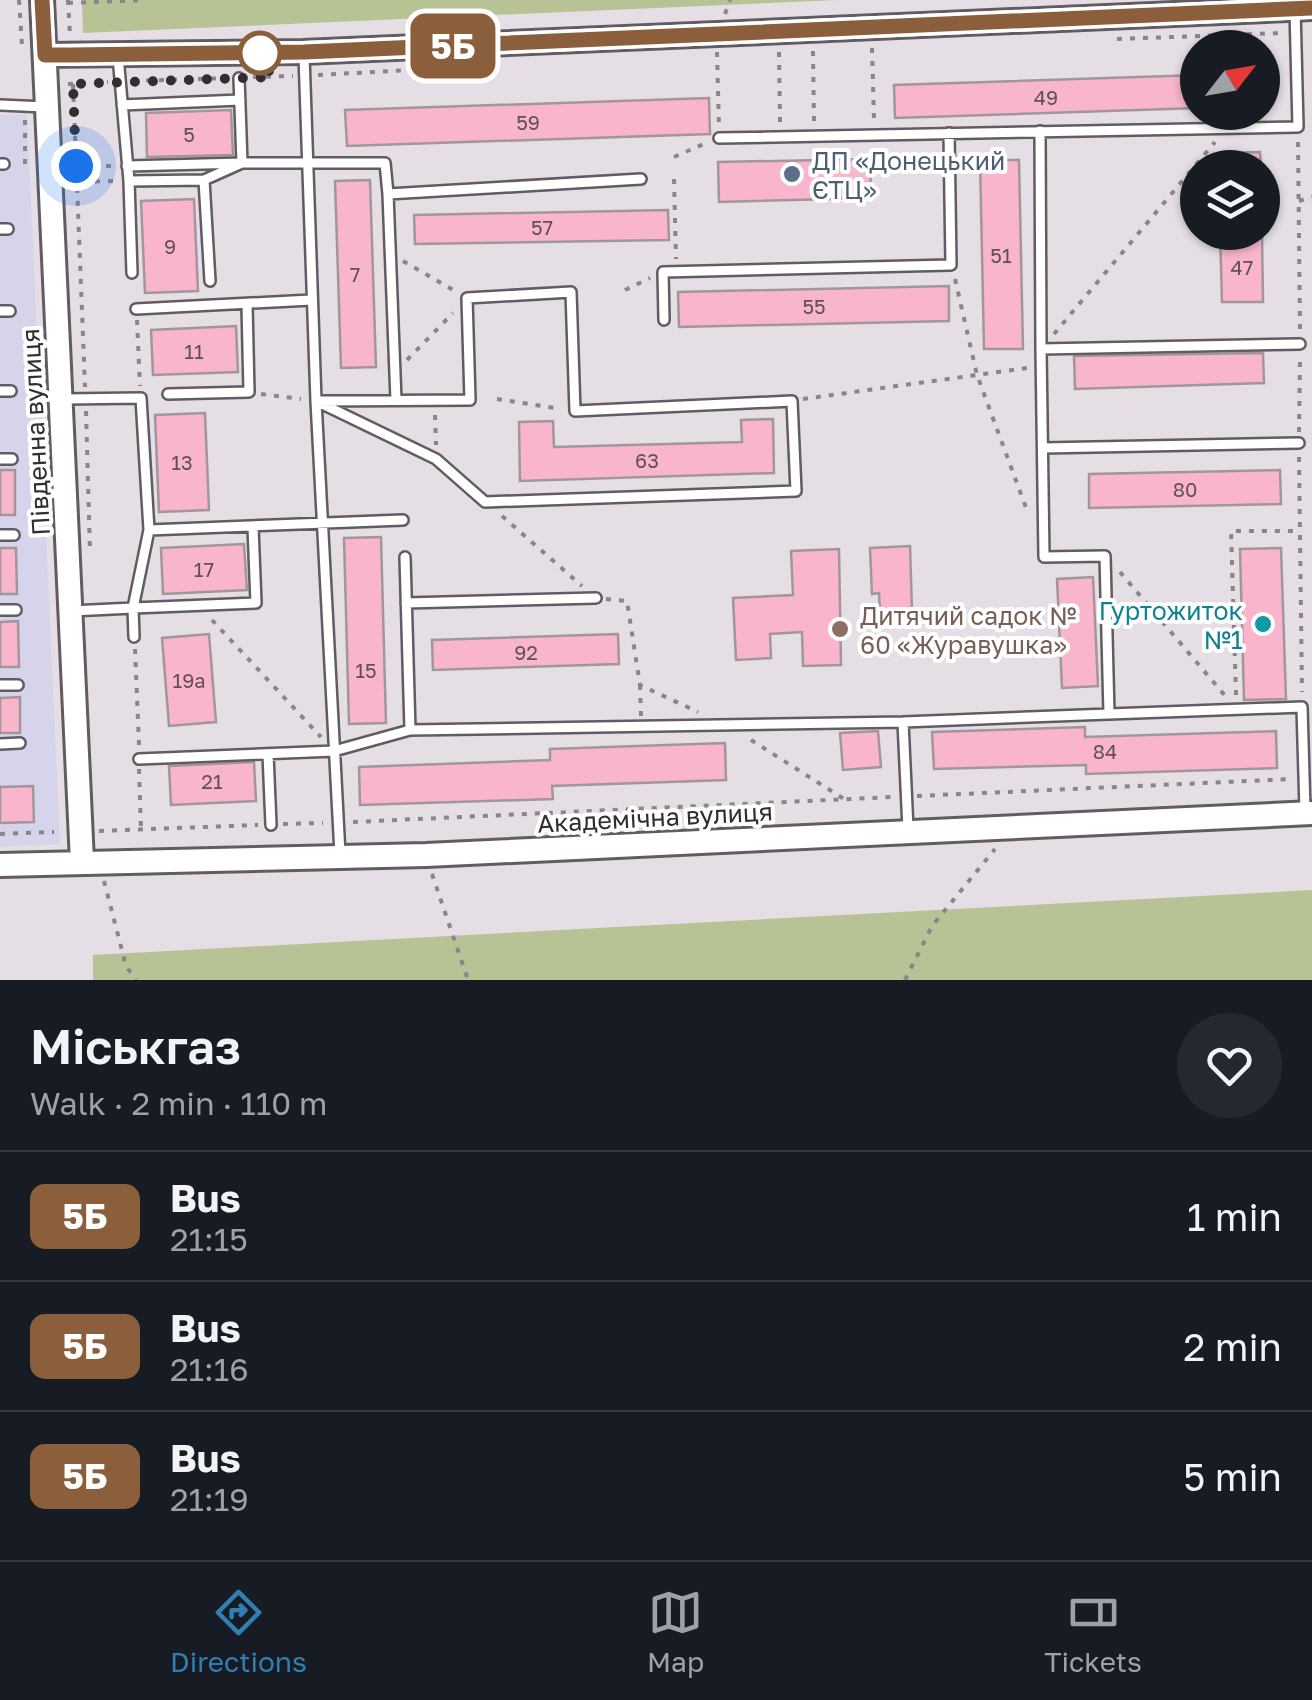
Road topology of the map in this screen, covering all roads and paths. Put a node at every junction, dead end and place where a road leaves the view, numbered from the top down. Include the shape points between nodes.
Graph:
1 (19, 0) edge
2 (42, 0) edge
3 (145, 0) edge
4 (68, 2) edge
5 (1304, 8) edge
6 (70, 35) dead end
7 (717, 35) junction
8 (22, 45) dead end
9 (872, 48) dead end
10 (813, 50) dead end
11 (779, 52) dead end
12 (118, 54) junction
13 (45, 55) junction
14 (304, 64) junction
15 (239, 78) junction
16 (120, 81) junction
17 (64, 84) dead end
18 (73, 84) junction
19 (240, 100) junction
20 (0, 106) edge
21 (36, 106) junction
22 (122, 106) junction
23 (1280, 127) edge
24 (1298, 127) junction
25 (1180, 128) edge
26 (1225, 130) edge
27 (1040, 131) junction
28 (950, 134) junction
29 (874, 135) junction
30 (780, 136) junction
31 (814, 136) junction
32 (719, 138) junction
33 (674, 157) dead end
34 (307, 162) junction
35 (242, 163) junction
36 (25, 165) dead end
37 (76, 166) junction
38 (127, 166) junction
39 (641, 179) dead end
40 (674, 179) dead end
41 (204, 180) junction
42 (129, 181) junction
43 (51, 182) junction
44 (76, 182) junction
45 (388, 194) junction
46 (1312, 198) edge
47 (1298, 201) junction
48 (390, 253) junction
49 (951, 265) junction
50 (663, 272) junction
51 (676, 272) junction
52 (132, 273) dead end
53 (210, 281) dead end
54 (625, 290) dead end
55 (467, 298) junction
56 (312, 300) junction
57 (246, 305) junction
58 (136, 309) joint
59 (664, 320) dead end
60 (1300, 344) junction
61 (1041, 349) junction
62 (1041, 366) junction
63 (395, 372) junction
64 (978, 375) junction
65 (249, 392) junction
66 (168, 394) dead end
67 (141, 398) junction
68 (61, 399) junction
69 (86, 399) junction
70 (497, 399) dead end
71 (396, 400) junction
72 (435, 400) junction
73 (316, 401) junction
74 (792, 401) junction
75 (575, 410) junction
76 (1299, 443) junction
77 (1042, 448) junction
78 (436, 458) junction
79 (485, 502) junction
80 (403, 520) dead end
81 (1031, 520) dead end
82 (322, 524) junction
83 (253, 527) junction
84 (149, 530) junction
85 (1300, 532) junction
86 (0, 535) edge
87 (14, 535) dead end
88 (90, 552) dead end
89 (1106, 556) junction
90 (404, 557) dead end
91 (596, 598) junction
92 (406, 603) junction
93 (198, 606) junction
94 (133, 608) junction
95 (0, 610) edge
96 (16, 610) dead end
97 (70, 611) junction
98 (134, 638) joint
99 (0, 685) edge
100 (18, 685) dead end
101 (640, 685) junction
102 (1302, 707) junction
103 (1237, 710) junction
104 (1109, 714) junction
105 (904, 722) junction
106 (728, 725) junction
107 (641, 726) junction
108 (410, 730) junction
109 (20, 743) dead end
110 (0, 744) edge
111 (334, 751) junction
112 (268, 754) junction
113 (139, 759) junction
114 (1304, 778) junction
115 (906, 796) junction
116 (844, 799) junction
117 (1308, 813) edge
118 (338, 822) junction
119 (271, 825) junction
120 (1013, 827) junction
121 (140, 830) junction
122 (99, 831) dead end
123 (54, 832) dead end
124 (908, 832) junction
125 (0, 834) edge
126 (426, 855) junction
127 (341, 857) junction
128 (91, 862) junction
129 (0, 865) edge
130 (136, 980) edge
131 (468, 980) edge
132 (905, 980) edge

1 - 8 path
2 - 13 street, Південна вулиця
3 - 4 path
4 - 6 path
5 - 7 street
5 - 24 lane
7 - 14 street
7 - 32 path
9 - 29 path
10 - 31 path
11 - 30 path
12 - 13 street
12 - 14 street
12 - 16 lane
13 - 21 street, Південна вулиця
14 - 15 path
14 - 34 lane
15 - 16 path
15 - 19 lane
16 - 18 path
16 - 22 lane
17 - 18 path
18 - 37 path
19 - 22 lane
19 - 35 lane
20 - 21 lane
21 - 36 path
21 - 43 street, Південна вулиця
22 - 38 lane
23 - 24 lane
24 - 47 path
25 - 27 lane
26 - 61 path
27 - 28 lane
27 - 61 lane
28 - 29 lane
28 - 49 lane
29 - 31 lane
30 - 31 lane
30 - 32 lane
32 - 33 path
34 - 35 lane
34 - 45 lane via 385,163
34 - 56 lane
35 - 38 lane
35 - 41 lane
37 - 38 path
37 - 44 path
38 - 42 lane
39 - 45 lane
40 - 51 path
41 - 42 lane
41 - 53 lane
42 - 44 path
42 - 52 lane
43 - 44 path
43 - 68 street, Південна вулиця
44 - 69 path
45 - 48 lane
46 - 47 path
47 - 60 path
48 - 55 path
48 - 63 lane
49 - 51 lane
49 - 64 path
50 - 51 lane
50 - 54 path
50 - 59 lane
55 - 63 path
55 - 72 lane via 470,400
55 - 75 lane via 571,292
56 - 57 lane
56 - 73 lane
57 - 58 lane
57 - 65 lane
58 - 67 path
60 - 61 lane
60 - 76 path
61 - 62 lane
62 - 64 path
62 - 77 lane
63 - 71 lane
64 - 74 path
64 - 81 path
65 - 66 lane
65 - 73 path
67 - 69 lane
67 - 84 lane
68 - 69 lane
68 - 97 street, Південна вулиця
69 - 88 path
70 - 75 path
71 - 72 lane
71 - 73 lane
72 - 78 path
73 - 78 lane
73 - 82 lane
74 - 75 lane
74 - 79 lane via 796,491
76 - 77 lane
76 - 85 path
77 - 89 lane via 1044,557
78 - 79 lane
79 - 91 path
80 - 82 lane
82 - 83 lane
82 - 111 lane
83 - 84 lane
83 - 93 lane via 256,604
84 - 94 lane
85 - 102 path
85 - 103 path via 1231,531
86 - 87 lane
89 - 103 path
89 - 104 lane
90 - 92 lane
91 - 92 lane
91 - 101 path via 627,600
92 - 108 lane
93 - 94 lane
93 - 111 path
94 - 97 lane
94 - 98 lane
95 - 96 lane
97 - 128 street, Південна вулиця
98 - 113 path
99 - 100 lane
101 - 106 path
101 - 107 path
102 - 103 lane
102 - 114 lane
103 - 104 lane
104 - 105 lane
105 - 106 lane
105 - 115 lane
106 - 107 lane
106 - 116 path
107 - 108 lane
108 - 111 lane
109 - 110 lane
111 - 112 lane
111 - 118 lane
112 - 113 lane
112 - 119 lane
113 - 121 path
114 - 115 path
114 - 117 lane
115 - 116 path
115 - 124 lane
116 - 118 path
117 - 120 street, Академічна вулиця
118 - 119 path
118 - 127 lane
119 - 121 path
120 - 124 street, Академічна вулиця
120 - 132 path via 932,926
121 - 122 path
123 - 125 path
124 - 126 street, Академічна вулиця
126 - 127 street, Академічна вулиця
126 - 131 path
127 - 128 street, Академічна вулиця
128 - 129 street, Академічна вулиця
128 - 130 path

